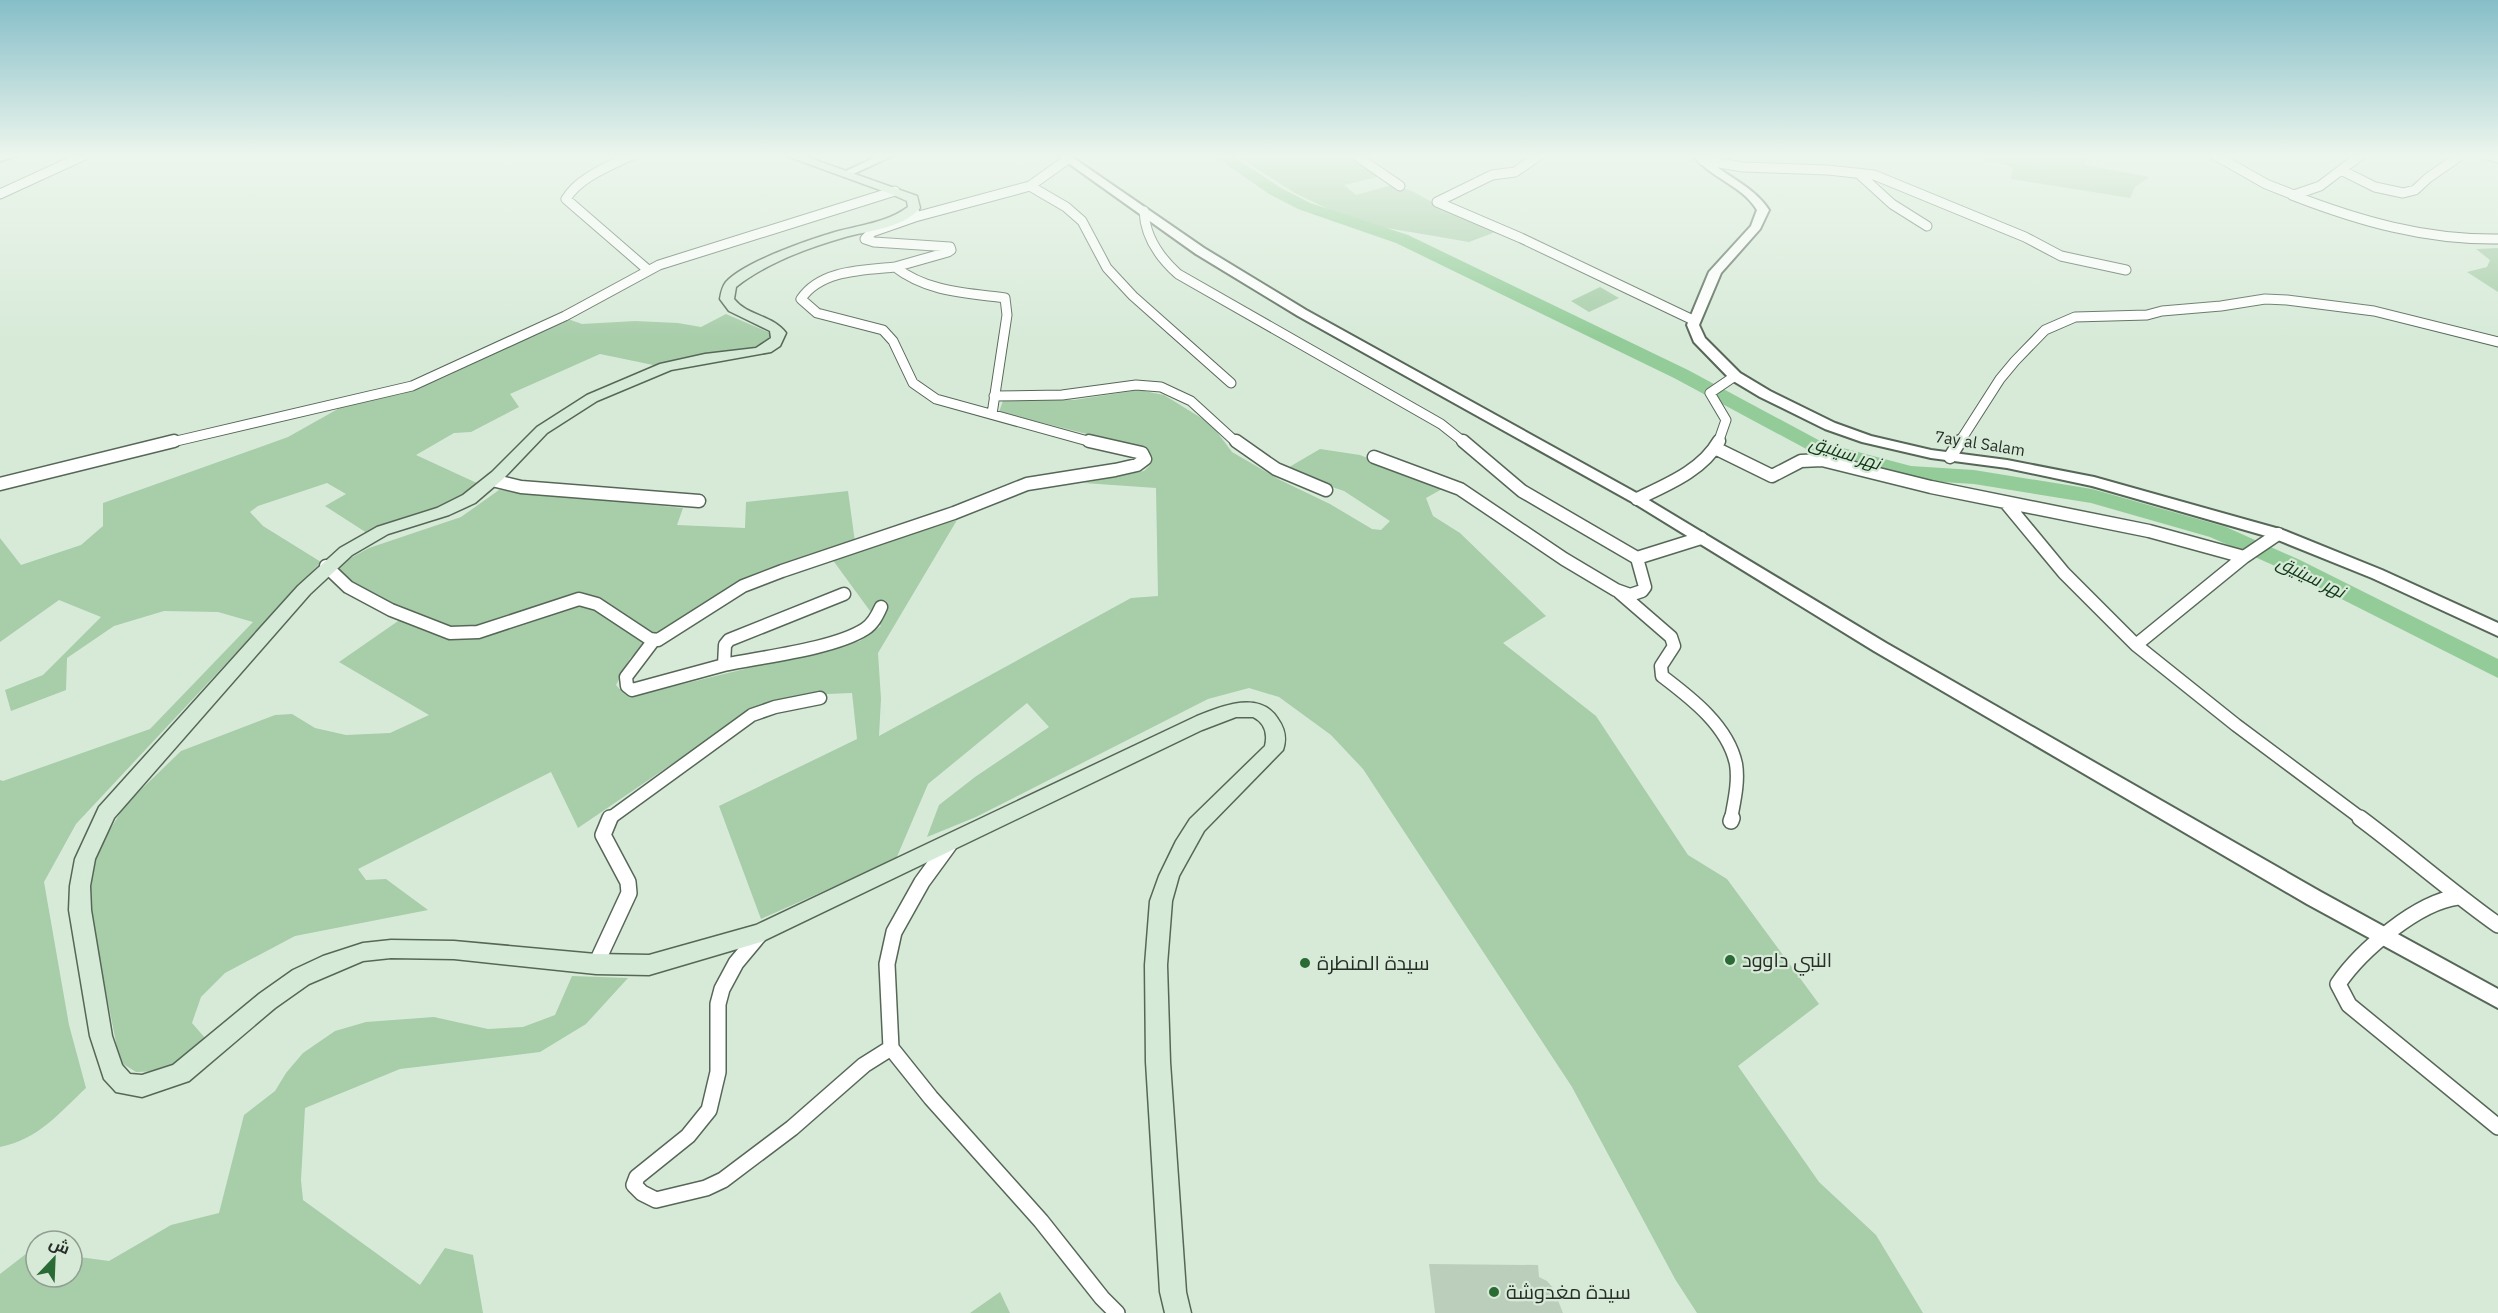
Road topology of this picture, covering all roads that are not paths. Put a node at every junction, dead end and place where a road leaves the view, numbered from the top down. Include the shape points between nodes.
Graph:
1 (584, 216) edge
2 (812, 216) edge
3 (905, 216) edge
4 (906, 216) edge
5 (1077, 216) edge
6 (1144, 216) edge
7 (1150, 216) edge
8 (1470, 216) edge
9 (1762, 216) edge
10 (1912, 216) edge
11 (1977, 216) edge
12 (2348, 216) edge
13 (1927, 226) dead end
14 (2498, 239) edge
15 (896, 267) junction
16 (648, 270) junction
17 (2126, 270) dead end
18 (1693, 320) junction
19 (2498, 342) edge
20 (1729, 379) junction
21 (1231, 383) dead end
22 (994, 396) junction
23 (992, 414) junction
24 (1715, 448) junction
25 (1374, 457) dead end
26 (1950, 457) junction
27 (492, 480) junction
28 (0, 484) edge
29 (1326, 490) dead end
30 (1637, 500) junction
31 (699, 501) dead end
32 (2006, 503) junction
33 (2273, 537) junction
34 (1701, 538) junction
35 (2247, 555) junction
36 (1637, 558) junction
37 (326, 566) junction
38 (1616, 590) junction
39 (844, 594) dead end
40 (880, 607) dead end
41 (2498, 630) edge
42 (654, 640) junction
43 (2136, 645) junction
44 (724, 665) junction
45 (820, 698) dead end
46 (1731, 821) dead end
47 (949, 844) junction
48 (2458, 897) junction
49 (2498, 925) edge
50 (761, 933) junction
51 (2384, 938) junction
52 (596, 964) junction
53 (2498, 999) edge
54 (891, 1048) junction
55 (2498, 1127) edge
56 (1117, 1313) edge
57 (1178, 1313) edge

1 - 16 street
2 - 16 street
3 - 27 main road via 831,237 731,285 727,298 734,308 775,327 779,333 770,347 680,363 633,379 559,417
4 - 15 street via 865,238 951,250
5 - 21 street via 1092,235 1107,268
6 - 36 street via 1145,228 1154,245 1178,274 1441,424 1541,504
7 - 30 street via 1302,313
8 - 18 street
9 - 18 street via 1715,272
10 - 13 street
11 - 17 street via 2061,256
12 - 14 street via 2396,231 2438,238
15 - 22 street via 908,277 941,290 1005,298
15 - 23 street via 831,277 808,290 801,299 821,314 884,331 911,381 927,394
16 - 28 street via 565,316 412,386
18 - 20 street, 7ay al Salam via 1694,331
19 - 26 street via 2374,311 2287,300 2265,299 2146,315 2075,317 2044,330 2015,361
20 - 24 street via 1710,393 1725,420
20 - 26 street, 7ay al Salam via 1830,426 1894,447
22 - 23 street
22 - 29 street via 1064,394 1126,384 1166,389 1203,410 1230,437 1278,472
23 - 42 street via 1137,451 1145,459 1115,470 1027,484 782,571 743,586 667,636
24 - 30 street via 1687,472
24 - 32 street via 1772,476 1802,461 1821,460
25 - 38 street via 1460,489
26 - 33 street, 7ay al Salam via 2094,482 2185,506
27 - 31 street via 521,487
27 - 37 main road via 450,509 370,536
30 - 34 street
32 - 35 street
32 - 43 street via 2064,573
33 - 35 street
33 - 41 street, 7ay al Salam via 2368,570
34 - 36 street
34 - 51 street via 1890,653
35 - 43 street
36 - 38 street via 1645,587 1630,595
37 - 42 street via 348,586 391,610 450,633 478,632 579,599 597,604
37 - 52 main road via 106,813 85,859 80,910 101,1036 112,1071 124,1084 142,1086 159,1082 180,1072 301,977 363,952 454,950
38 - 46 street via 1671,637 1674,646 1661,666 1662,676 1695,705 1728,743 1736,765
39 - 44 street via 729,640 724,645
40 - 44 street via 876,618 863,631
42 - 44 street via 626,677 632,690
43 - 48 street via 2412,857
45 - 52 street via 752,715 610,817 603,836 628,882 629,893
47 - 50 main road
47 - 54 street via 894,932 887,964
47 - 57 main road via 1213,717 1240,709 1259,712 1270,719 1276,734 1273,750 1197,825 1169,876 1161,901 1156,965 1158,1062 1173,1292
48 - 49 street
48 - 51 street via 2439,900 2422,909
50 - 52 main road via 649,965
50 - 54 street via 726,980 718,999 716,1082 708,1111 688,1136 637,1177 634,1185 642,1193 656,1200 706,1188 723,1179 792,1128 864,1065
51 - 53 street
51 - 55 street via 2341,977 2338,984 2342,995 2386,1037
54 - 56 street

